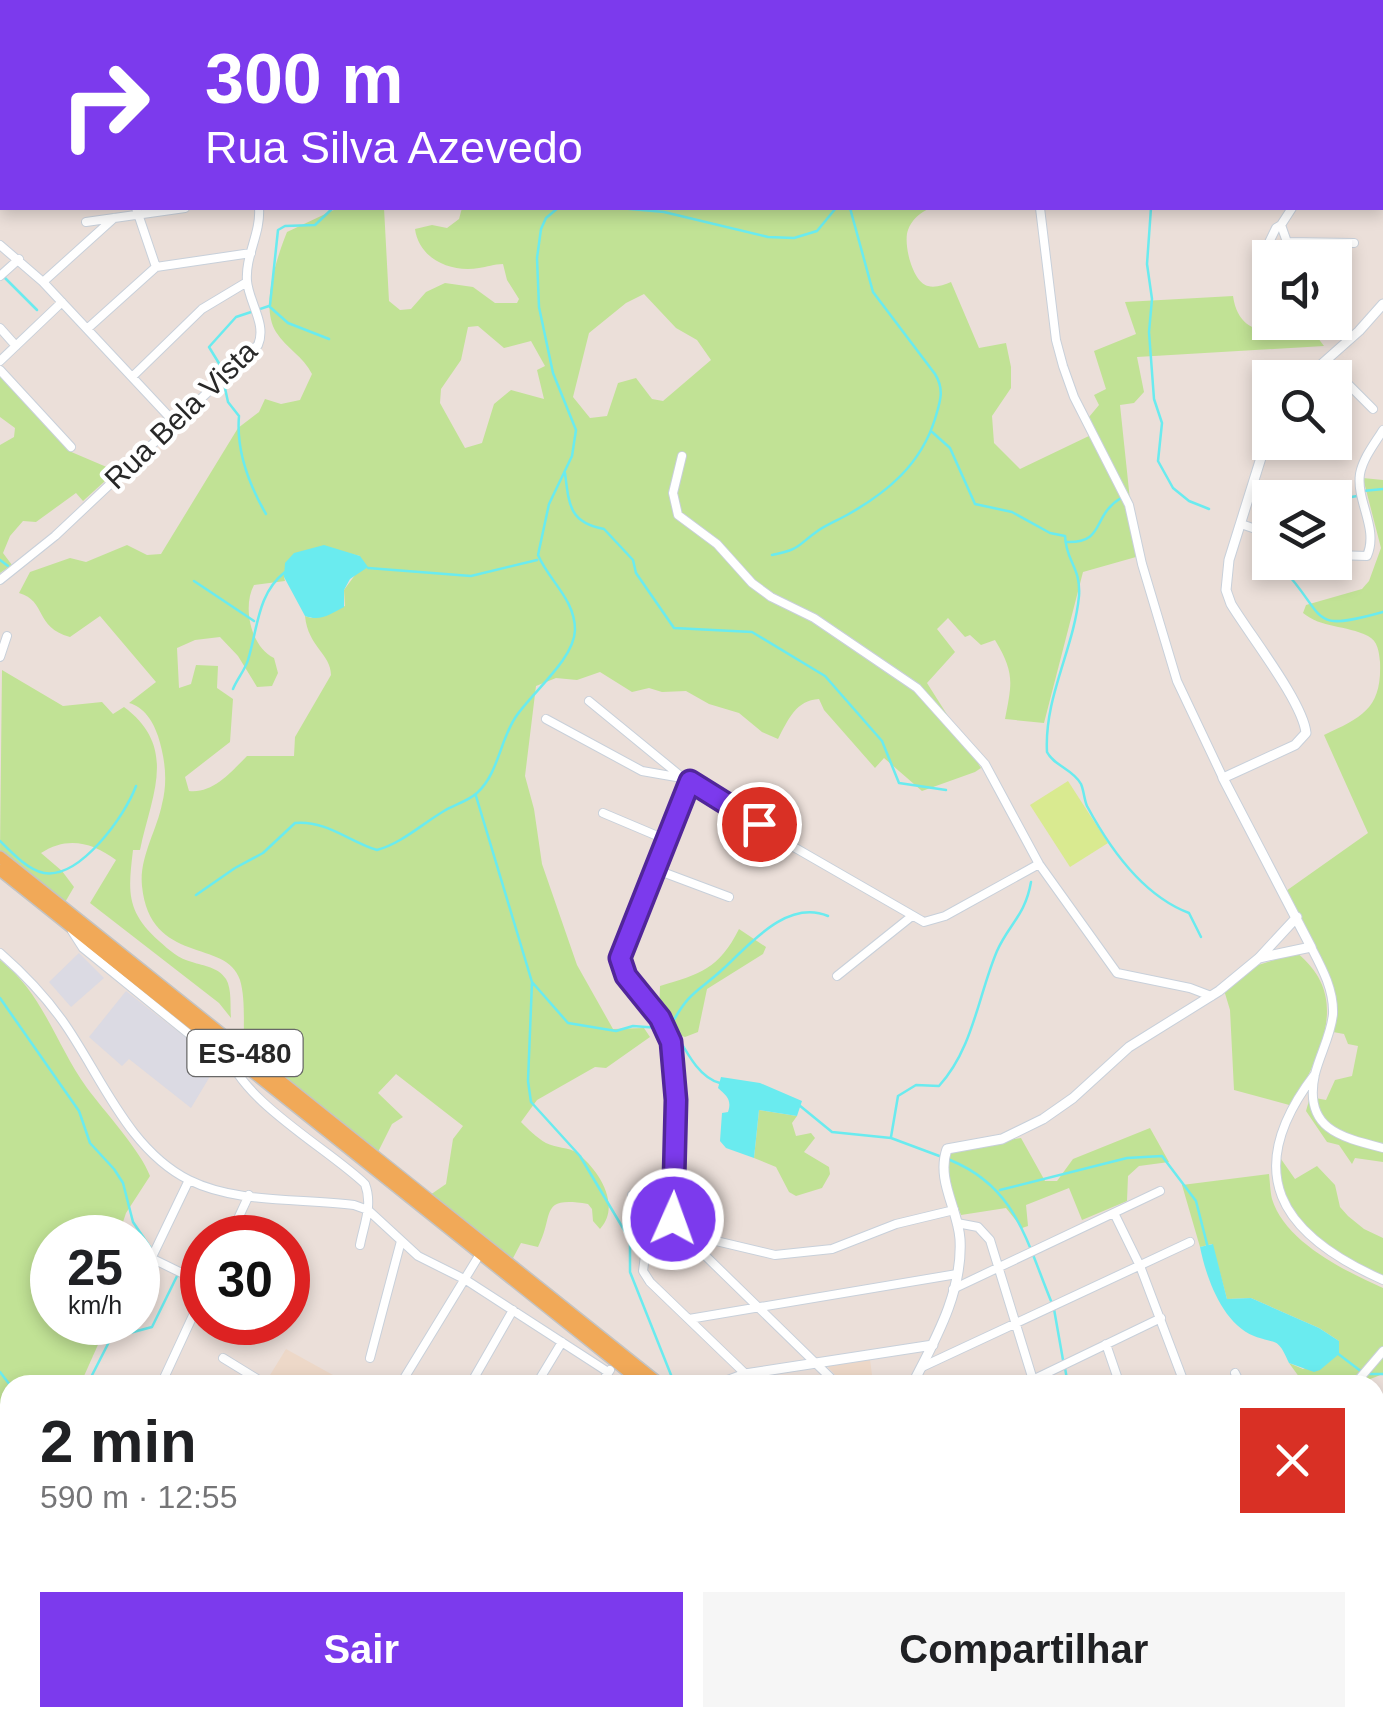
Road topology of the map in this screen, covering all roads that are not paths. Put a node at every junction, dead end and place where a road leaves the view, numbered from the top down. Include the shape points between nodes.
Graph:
1 (258, 210) edge
2 (1040, 210) edge
3 (1291, 210) edge
4 (137, 211) edge
5 (114, 218) junction
6 (86, 222) dead end
7 (1282, 225) junction
8 (1270, 240) edge
9 (1354, 243) dead end
10 (0, 246) edge
11 (251, 253) junction
12 (19, 260) junction
13 (156, 267) junction
14 (0, 276) edge
15 (43, 282) junction
16 (248, 282) junction
17 (62, 302) junction
18 (1383, 304) edge
19 (0, 328) edge
20 (87, 329) junction
21 (16, 346) junction
22 (1328, 360) edge
23 (0, 361) edge
24 (0, 370) edge
25 (132, 377) junction
26 (1352, 389) edge
27 (1372, 409) dead end
28 (175, 422) junction
29 (1383, 430) edge
30 (71, 447) dead end
31 (682, 456) dead end
32 (1261, 460) edge
33 (1242, 524) junction
34 (1252, 528) edge
35 (1352, 557) edge
36 (0, 580) edge
37 (7, 636) dead end
38 (0, 658) edge
39 (589, 701) dead end
40 (546, 719) dead end
41 (1223, 778) junction
42 (686, 779) junction
43 (602, 813) dead end
44 (668, 840) junction
45 (0, 857) edge
46 (1038, 864) junction
47 (0, 870) edge
48 (657, 870) junction
49 (729, 898) dead end
50 (912, 916) junction
51 (1297, 917) junction
52 (67, 923) junction
53 (1281, 934) junction
54 (1311, 947) junction
55 (1291, 951) junction
56 (0, 953) edge
57 (1259, 958) junction
58 (837, 976) dead end
59 (1210, 996) junction
60 (228, 1053) junction
61 (234, 1071) junction
62 (1315, 1074) junction
63 (1383, 1148) edge
64 (189, 1180) junction
65 (1160, 1192) dead end
66 (249, 1195) junction
67 (632, 1195) dead end
68 (368, 1210) junction
69 (954, 1210) junction
70 (1114, 1213) junction
71 (240, 1215) edge
72 (957, 1222) junction
73 (680, 1232) junction
74 (160, 1241) edge
75 (400, 1241) junction
76 (1190, 1242) dead end
77 (638, 1243) dead end
78 (360, 1245) dead end
79 (480, 1254) junction
80 (1000, 1266) junction
81 (1140, 1266) junction
82 (957, 1274) junction
83 (466, 1280) junction
84 (1383, 1280) edge
85 (953, 1289) junction
86 (758, 1306) junction
87 (513, 1310) junction
88 (1160, 1318) junction
89 (689, 1319) junction
90 (1015, 1324) junction
91 (562, 1342) junction
92 (180, 1343) edge
93 (1106, 1344) junction
94 (933, 1345) junction
95 (1383, 1351) edge
96 (223, 1358) dead end
97 (370, 1358) dead end
98 (816, 1364) junction
99 (612, 1367) junction
100 (921, 1367) junction
101 (745, 1374) joint
102 (165, 1375) edge
103 (251, 1375) edge
104 (406, 1375) edge
105 (476, 1375) edge
106 (542, 1375) edge
107 (607, 1375) edge
108 (627, 1375) edge
109 (648, 1375) edge
110 (828, 1375) edge
111 (917, 1375) edge
112 (1031, 1375) edge
113 (1043, 1375) edge
114 (1117, 1375) edge
115 (1181, 1375) edge
116 (1363, 1375) edge

1 - 11 street, Rua Bela Vista
2 - 41 street via 1063,366 1125,495 1177,682
3 - 7 street
4 - 5 street
4 - 13 street
5 - 6 street
5 - 15 street
7 - 8 street
7 - 9 street via 1287,242
10 - 12 street
11 - 13 street
11 - 16 street, Rua Bela Vista
12 - 14 street
12 - 15 street
13 - 20 street
15 - 17 street
16 - 25 street via 202,309
16 - 28 street, Rua Bela Vista via 262,336 258,345
17 - 20 street
17 - 21 street
18 - 22 street
19 - 21 street
20 - 25 street
21 - 23 street
24 - 30 street
25 - 28 street
26 - 27 street
28 - 36 street, Rua Bela Vista
29 - 35 street via 1360,480 1370,548 1367,556
31 - 46 street via 673,493 678,515 771,597 917,688 985,764
32 - 33 street
33 - 34 street
33 - 41 street via 1226,590 1306,733 1295,745
37 - 38 street
39 - 42 street
40 - 42 street via 642,771
41 - 51 street
42 - 44 street
42 - 50 street
43 - 44 street
44 - 48 street
45 - 109 main road, ES-480
46 - 50 street via 935,921
46 - 59 street via 1117,974
47 - 52 main road, ES-480
48 - 49 street
48 - 73 street via 620,962 671,1042 673,1219
50 - 58 street
51 - 53 street
51 - 54 street
52 - 60 main road, ES-480
52 - 61 street via 83,948
53 - 55 street
53 - 57 street
54 - 55 street
54 - 62 street via 1332,1002
55 - 57 street
56 - 64 street via 63,1021 146,1146
57 - 59 street
59 - 69 street via 1129,1047 1043,1119 1002,1139 950,1147 944,1173
60 - 61 street
60 - 79 main road, ES-480
61 - 68 street via 365,1184
62 - 63 street via 1312,1104 1319,1122
62 - 84 street via 1282,1129 1277,1185 1306,1231
64 - 66 street
64 - 74 street
65 - 70 street
66 - 68 street
66 - 71 street
67 - 73 street via 640,1223
68 - 75 street
68 - 78 street
69 - 72 street
69 - 73 street via 832,1249 783,1255
70 - 80 street
70 - 81 street
72 - 80 street via 986,1234
72 - 82 street
73 - 86 street
75 - 83 street
75 - 97 street
76 - 81 street
77 - 89 street via 644,1275
79 - 83 street
79 - 99 main road, ES-480
80 - 85 street
80 - 90 street
81 - 88 street
81 - 90 street
82 - 85 street
82 - 86 street
83 - 87 street
83 - 104 street
85 - 94 street
86 - 89 street
86 - 98 street
87 - 91 street
87 - 105 street
88 - 93 street
88 - 115 street
89 - 101 street
90 - 100 street
90 - 112 street
91 - 99 street
91 - 106 street
92 - 102 street
93 - 113 street
93 - 114 street
94 - 98 street
94 - 100 street
95 - 116 street
96 - 103 street
98 - 101 street
98 - 110 street
99 - 107 street
99 - 108 main road, ES-480
100 - 111 street

